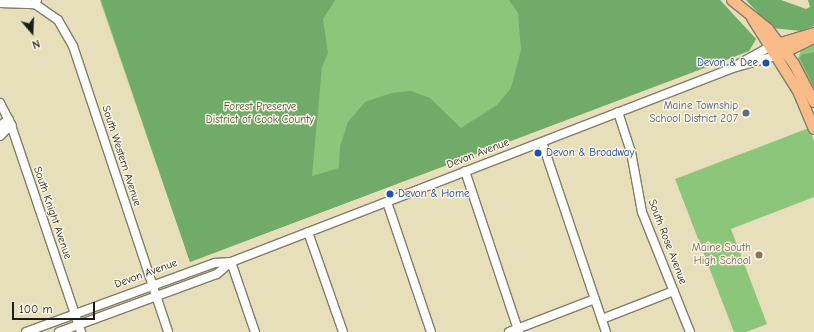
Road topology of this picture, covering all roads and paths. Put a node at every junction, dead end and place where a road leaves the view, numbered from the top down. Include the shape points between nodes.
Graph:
1 (732, 0) edge
2 (36, 2) edge
3 (0, 3) edge
4 (751, 16) junction
5 (814, 33) edge
6 (814, 38) edge
7 (779, 43) junction
8 (769, 47) junction
9 (786, 52) junction
10 (775, 56) junction
11 (733, 68) junction
12 (814, 102) edge
13 (0, 103) edge
14 (618, 112) junction
15 (10, 122) junction
16 (0, 126) edge
17 (814, 129) edge
18 (0, 136) edge
19 (542, 142) junction
20 (465, 171) junction
21 (387, 202) junction
22 (308, 232) junction
23 (231, 262) junction
24 (152, 284) junction
25 (674, 291) junction
26 (156, 296) junction
27 (595, 299) junction
28 (75, 314) junction
29 (602, 319) junction
30 (80, 328) edge
31 (515, 331) edge
32 (26, 332) edge
33 (59, 332) edge
34 (168, 332) edge
35 (255, 332) edge
36 (343, 332) edge
37 (431, 332) edge
38 (606, 332) edge
39 (690, 332) edge

1 - 4 main road
2 - 3 street
2 - 24 street, South Western Avenue via 58,20 73,46
4 - 7 main road via 768,29
4 - 8 main road
5 - 7 main road, Devon Avenue
6 - 9 main road, Devon Avenue
7 - 8 main road, Devon Avenue
7 - 9 main road
8 - 10 main road
8 - 11 street, Devon Avenue via 750,54
9 - 10 main road, Devon Avenue
9 - 12 main road
10 - 11 street, Devon Avenue
10 - 17 main road via 798,91
11 - 14 street, Devon Avenue
13 - 15 street, South Knight Avenue
14 - 19 street, Devon Avenue
14 - 25 street, South Rose Avenue via 632,152 642,212
15 - 16 street
15 - 18 street
15 - 28 street, South Knight Avenue
19 - 20 street, Devon Avenue
19 - 27 street
20 - 21 street, Devon Avenue
20 - 31 street
21 - 22 street, Devon Avenue
21 - 37 street
22 - 23 street, Devon Avenue
22 - 36 street
23 - 24 street, Devon Avenue via 215,263
23 - 26 street, Devon Avenue via 217,274
23 - 35 street
24 - 26 street, South Western Avenue
24 - 28 street, Devon Avenue
25 - 29 street
25 - 39 street, South Rose Avenue
26 - 30 street, Devon Avenue
26 - 34 street, South Western Avenue
27 - 29 street
27 - 31 street
28 - 30 street, South Knight Avenue
28 - 32 street, Devon Avenue
29 - 38 street
30 - 33 street, Devon Avenue

